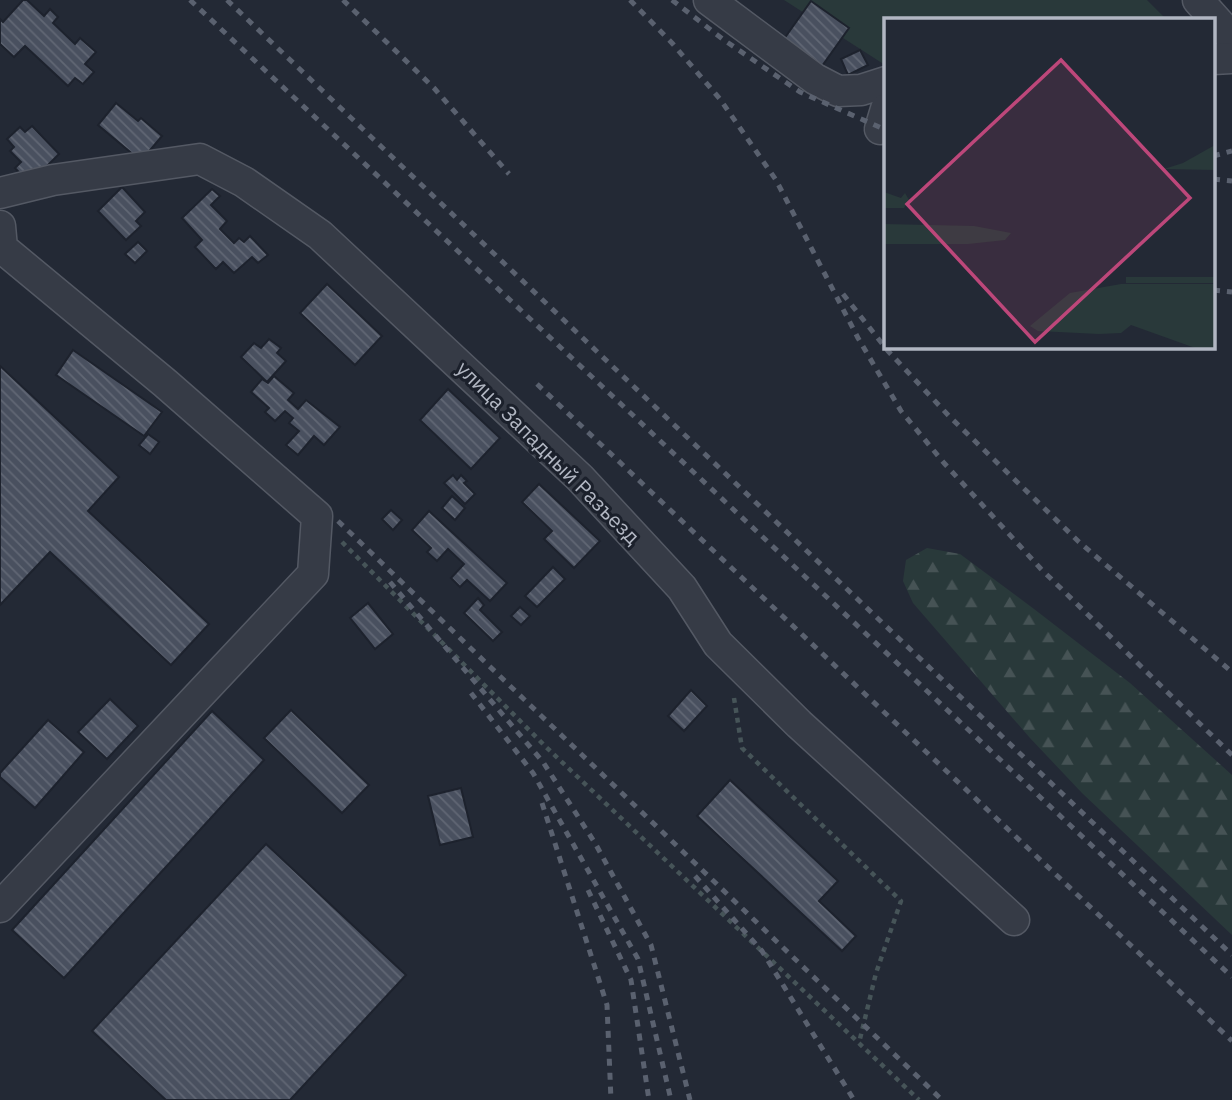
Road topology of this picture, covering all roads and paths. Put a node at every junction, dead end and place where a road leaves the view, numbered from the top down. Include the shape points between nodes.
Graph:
1 (709, 0) edge
2 (1198, 0) edge
3 (1232, 38) edge
4 (1232, 58) edge
5 (1214, 60) edge
6 (884, 83) edge
7 (0, 193) edge
8 (0, 226) edge
9 (317, 516) junction
10 (732, 690) dead end
11 (0, 907) edge
12 (1014, 920) dead end
13 (859, 1043) junction
14 (919, 1100) edge

1 - 6 street via 838,91
2 - 3 street
4 - 5 street
7 - 12 street, улица Западный Разъезд via 53,180 200,159 244,182 320,235 580,478 682,588 718,644
8 - 9 street via 2,248
9 - 11 street via 313,574
9 - 13 path via 547,747
10 - 13 path via 742,748 901,901 876,973
13 - 14 path

